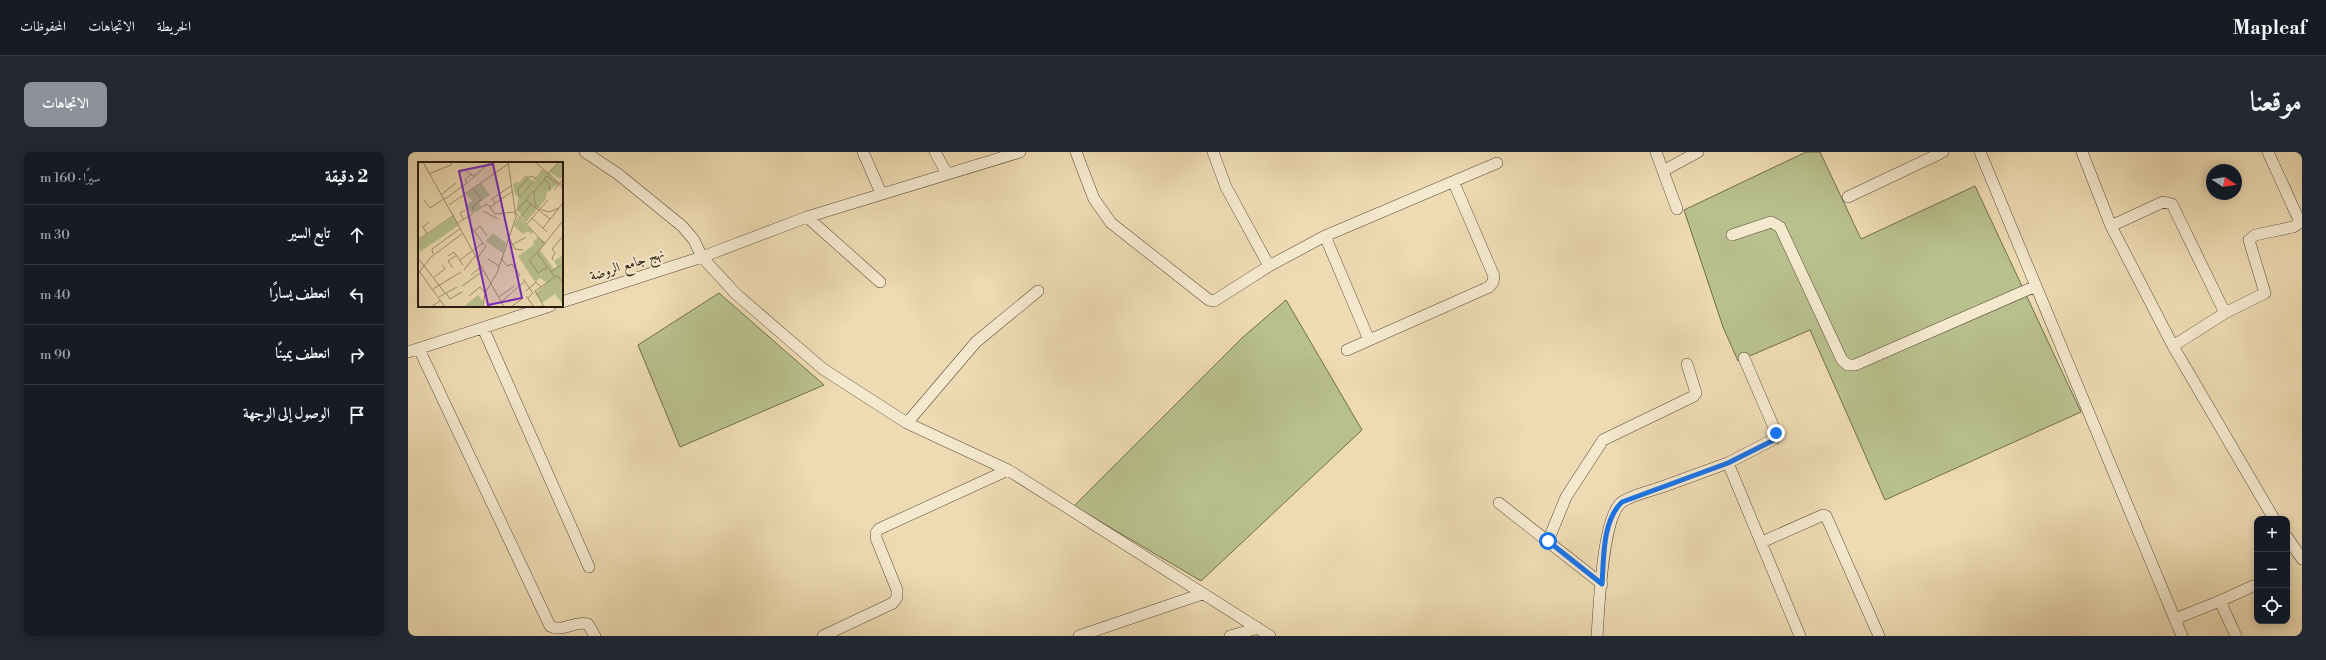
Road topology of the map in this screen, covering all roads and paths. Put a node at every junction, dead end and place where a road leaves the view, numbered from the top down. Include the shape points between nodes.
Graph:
1 (584, 152) edge
2 (863, 152) edge
3 (935, 152) edge
4 (1020, 152) edge
5 (1076, 152) edge
6 (1213, 152) edge
7 (1656, 152) edge
8 (1698, 152) edge
9 (1943, 152) edge
10 (1980, 152) edge
11 (2082, 152) edge
12 (2268, 152) edge
13 (1497, 163) dead end
14 (1663, 171) junction
15 (946, 174) junction
16 (1454, 183) junction
17 (881, 193) junction
18 (1848, 197) dead end
19 (1677, 209) dead end
20 (807, 217) junction
21 (2111, 226) junction
22 (1732, 235) dead end
23 (1325, 236) junction
24 (702, 257) junction
25 (1269, 266) junction
26 (880, 282) dead end
27 (2036, 286) junction
28 (1038, 291) dead end
29 (563, 302) edge
30 (547, 307) edge
31 (2226, 314) junction
32 (484, 328) junction
33 (1369, 340) junction
34 (2173, 346) junction
35 (419, 349) junction
36 (1346, 350) dead end
37 (408, 352) edge
38 (1744, 358) dead end
39 (1686, 364) dead end
40 (907, 423) junction
41 (1728, 463) junction
42 (1008, 470) junction
43 (1499, 503) dead end
44 (2272, 516) edge
45 (1548, 541) junction
46 (2290, 541) edge
47 (1762, 542) junction
48 (2302, 559) edge
49 (589, 567) dead end
50 (1602, 584) junction
51 (2252, 586) dead end
52 (1202, 594) junction
53 (2220, 601) junction
54 (2175, 619) junction
55 (1258, 628) junction
56 (595, 636) edge
57 (823, 636) edge
58 (1079, 636) edge
59 (1230, 636) edge
60 (1270, 636) edge
61 (1597, 636) edge
62 (1800, 636) edge
63 (1879, 636) edge
64 (2182, 636) edge
65 (2236, 636) edge

1 - 24 street via 618,174 682,226 694,240
2 - 17 street
3 - 15 street
4 - 15 street, نهج جامع الروضة
5 - 25 street via 1094,199 1111,223 1210,300 1218,299
6 - 25 street via 1226,187
7 - 14 street
8 - 14 street
9 - 18 street
10 - 27 street
11 - 21 street
12 - 31 street via 2297,214 2298,224 2251,237 2249,240 2265,293
13 - 16 street
14 - 19 street
15 - 17 street, نهج جامع الروضة
16 - 23 street
16 - 33 street via 1494,276 1493,282 1489,287
17 - 20 street, نهج جامع الروضة
20 - 24 street, نهج جامع الروضة
20 - 26 street
21 - 31 street via 2163,202 2172,204
21 - 34 street
22 - 27 street via 1771,222 1780,227 1842,360 1848,365 1855,365
23 - 25 street
23 - 33 street
24 - 29 street, نهج جامع الروضة
24 - 40 street via 736,294 822,369
27 - 54 street
28 - 40 street via 976,342
30 - 32 street
31 - 34 street
32 - 35 street
32 - 49 street
33 - 36 street
34 - 44 street
35 - 37 street
35 - 56 street via 550,626 559,629 584,622
38 - 41 street via 1775,430 1775,436 1774,440
39 - 45 street via 1696,393 1694,396 1603,440 1566,497
40 - 42 street
41 - 47 street
41 - 50 street via 1622,502 1614,512 1608,528
42 - 52 street
42 - 57 street via 879,529 876,538 897,590 897,597 893,604
43 - 45 street
45 - 50 street
46 - 48 street
47 - 62 street
47 - 63 street via 1823,515 1826,516
50 - 61 street
51 - 53 street
52 - 55 street
52 - 58 street
53 - 54 street
53 - 65 street
54 - 64 street
55 - 59 street
55 - 60 street

